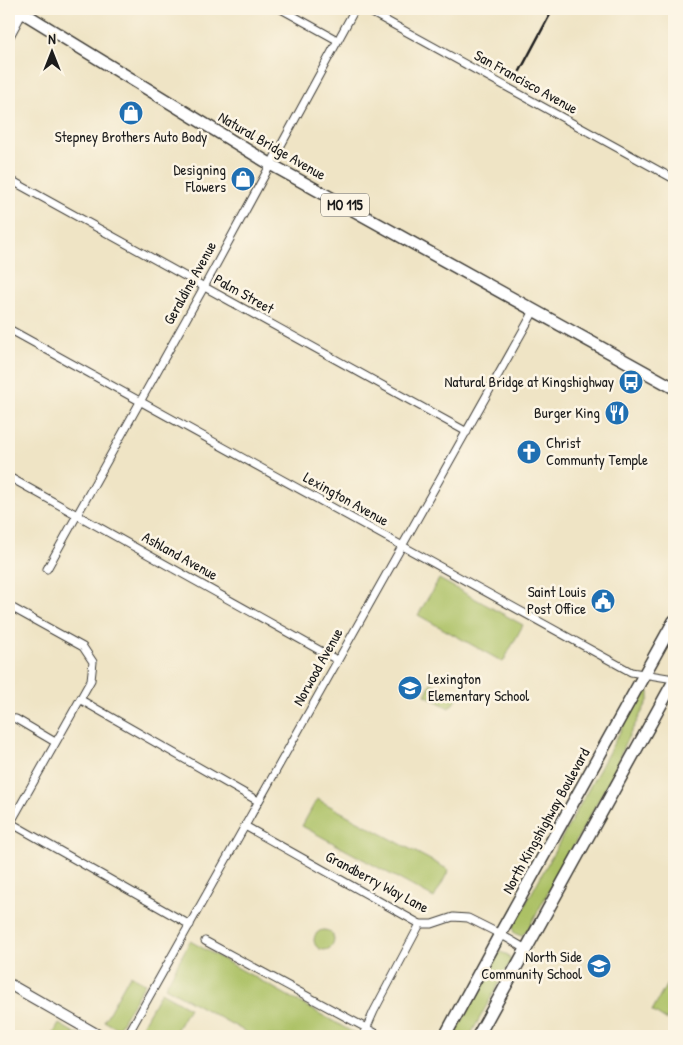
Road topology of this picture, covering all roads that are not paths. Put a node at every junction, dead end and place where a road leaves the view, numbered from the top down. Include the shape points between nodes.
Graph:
1 (281, 9) edge
2 (355, 9) edge
3 (365, 9) edge
4 (21, 10) edge
5 (9, 35) edge
6 (337, 40) junction
7 (270, 164) junction
8 (9, 179) edge
9 (674, 179) edge
10 (204, 287) junction
11 (534, 311) junction
12 (9, 328) edge
13 (674, 388) edge
14 (140, 401) junction
15 (467, 432) junction
16 (9, 477) edge
17 (77, 515) junction
18 (402, 546) junction
19 (47, 569) dead end
20 (9, 606) edge
21 (674, 621) edge
22 (338, 660) junction
23 (646, 674) junction
24 (674, 680) edge
25 (80, 700) junction
26 (9, 718) edge
27 (55, 742) junction
28 (258, 801) junction
29 (10, 822) edge
30 (246, 826) junction
31 (420, 924) junction
32 (190, 925) junction
33 (500, 934) junction
34 (205, 941) dead end
35 (526, 949) junction
36 (9, 984) edge
37 (365, 1033) edge
38 (100, 1036) edge
39 (127, 1036) edge
40 (381, 1036) edge
41 (445, 1036) edge
42 (478, 1036) edge

1 - 6 street
2 - 6 street, Geraldine Avenue
3 - 9 street, San Francisco Avenue
4 - 5 street
4 - 7 main road, Natural Bridge Avenue / MO 115
6 - 7 street, Geraldine Avenue
7 - 10 street, Geraldine Avenue
7 - 11 main road, Natural Bridge Avenue / MO 115
8 - 10 street, Palm Street
10 - 14 street, Geraldine Avenue
10 - 15 street, Palm Street
11 - 13 main road, Natural Bridge Avenue / MO 115
11 - 15 street, Norwood Avenue
12 - 14 street, Lexington Avenue
14 - 17 street, Geraldine Avenue
14 - 18 street, Lexington Avenue
15 - 18 street, Norwood Avenue
16 - 17 street, Ashland Avenue
17 - 19 street, Geraldine Avenue
17 - 22 street, Ashland Avenue
18 - 22 street, Norwood Avenue
18 - 23 street, Lexington Avenue via 631,672
20 - 25 street via 83,647 93,662 91,680
21 - 23 main road, North Kingshighway Boulevard
22 - 28 street, Norwood Avenue
23 - 24 street, Lexington Avenue
23 - 33 main road, North Kingshighway Boulevard
24 - 35 main road
25 - 27 street
25 - 28 street
26 - 27 street
27 - 29 street
28 - 30 street, Norwood Avenue
29 - 32 street
30 - 31 street, Grandberry Way Lane
30 - 32 street, Norwood Avenue
31 - 33 street, Grandberry Way Lane via 453,917 468,918
31 - 37 street
32 - 39 street, Norwood Avenue
33 - 35 street, Grandberry Way Lane
33 - 41 main road, North Kingshighway Boulevard
34 - 37 street
35 - 42 main road
36 - 38 street
37 - 40 street

